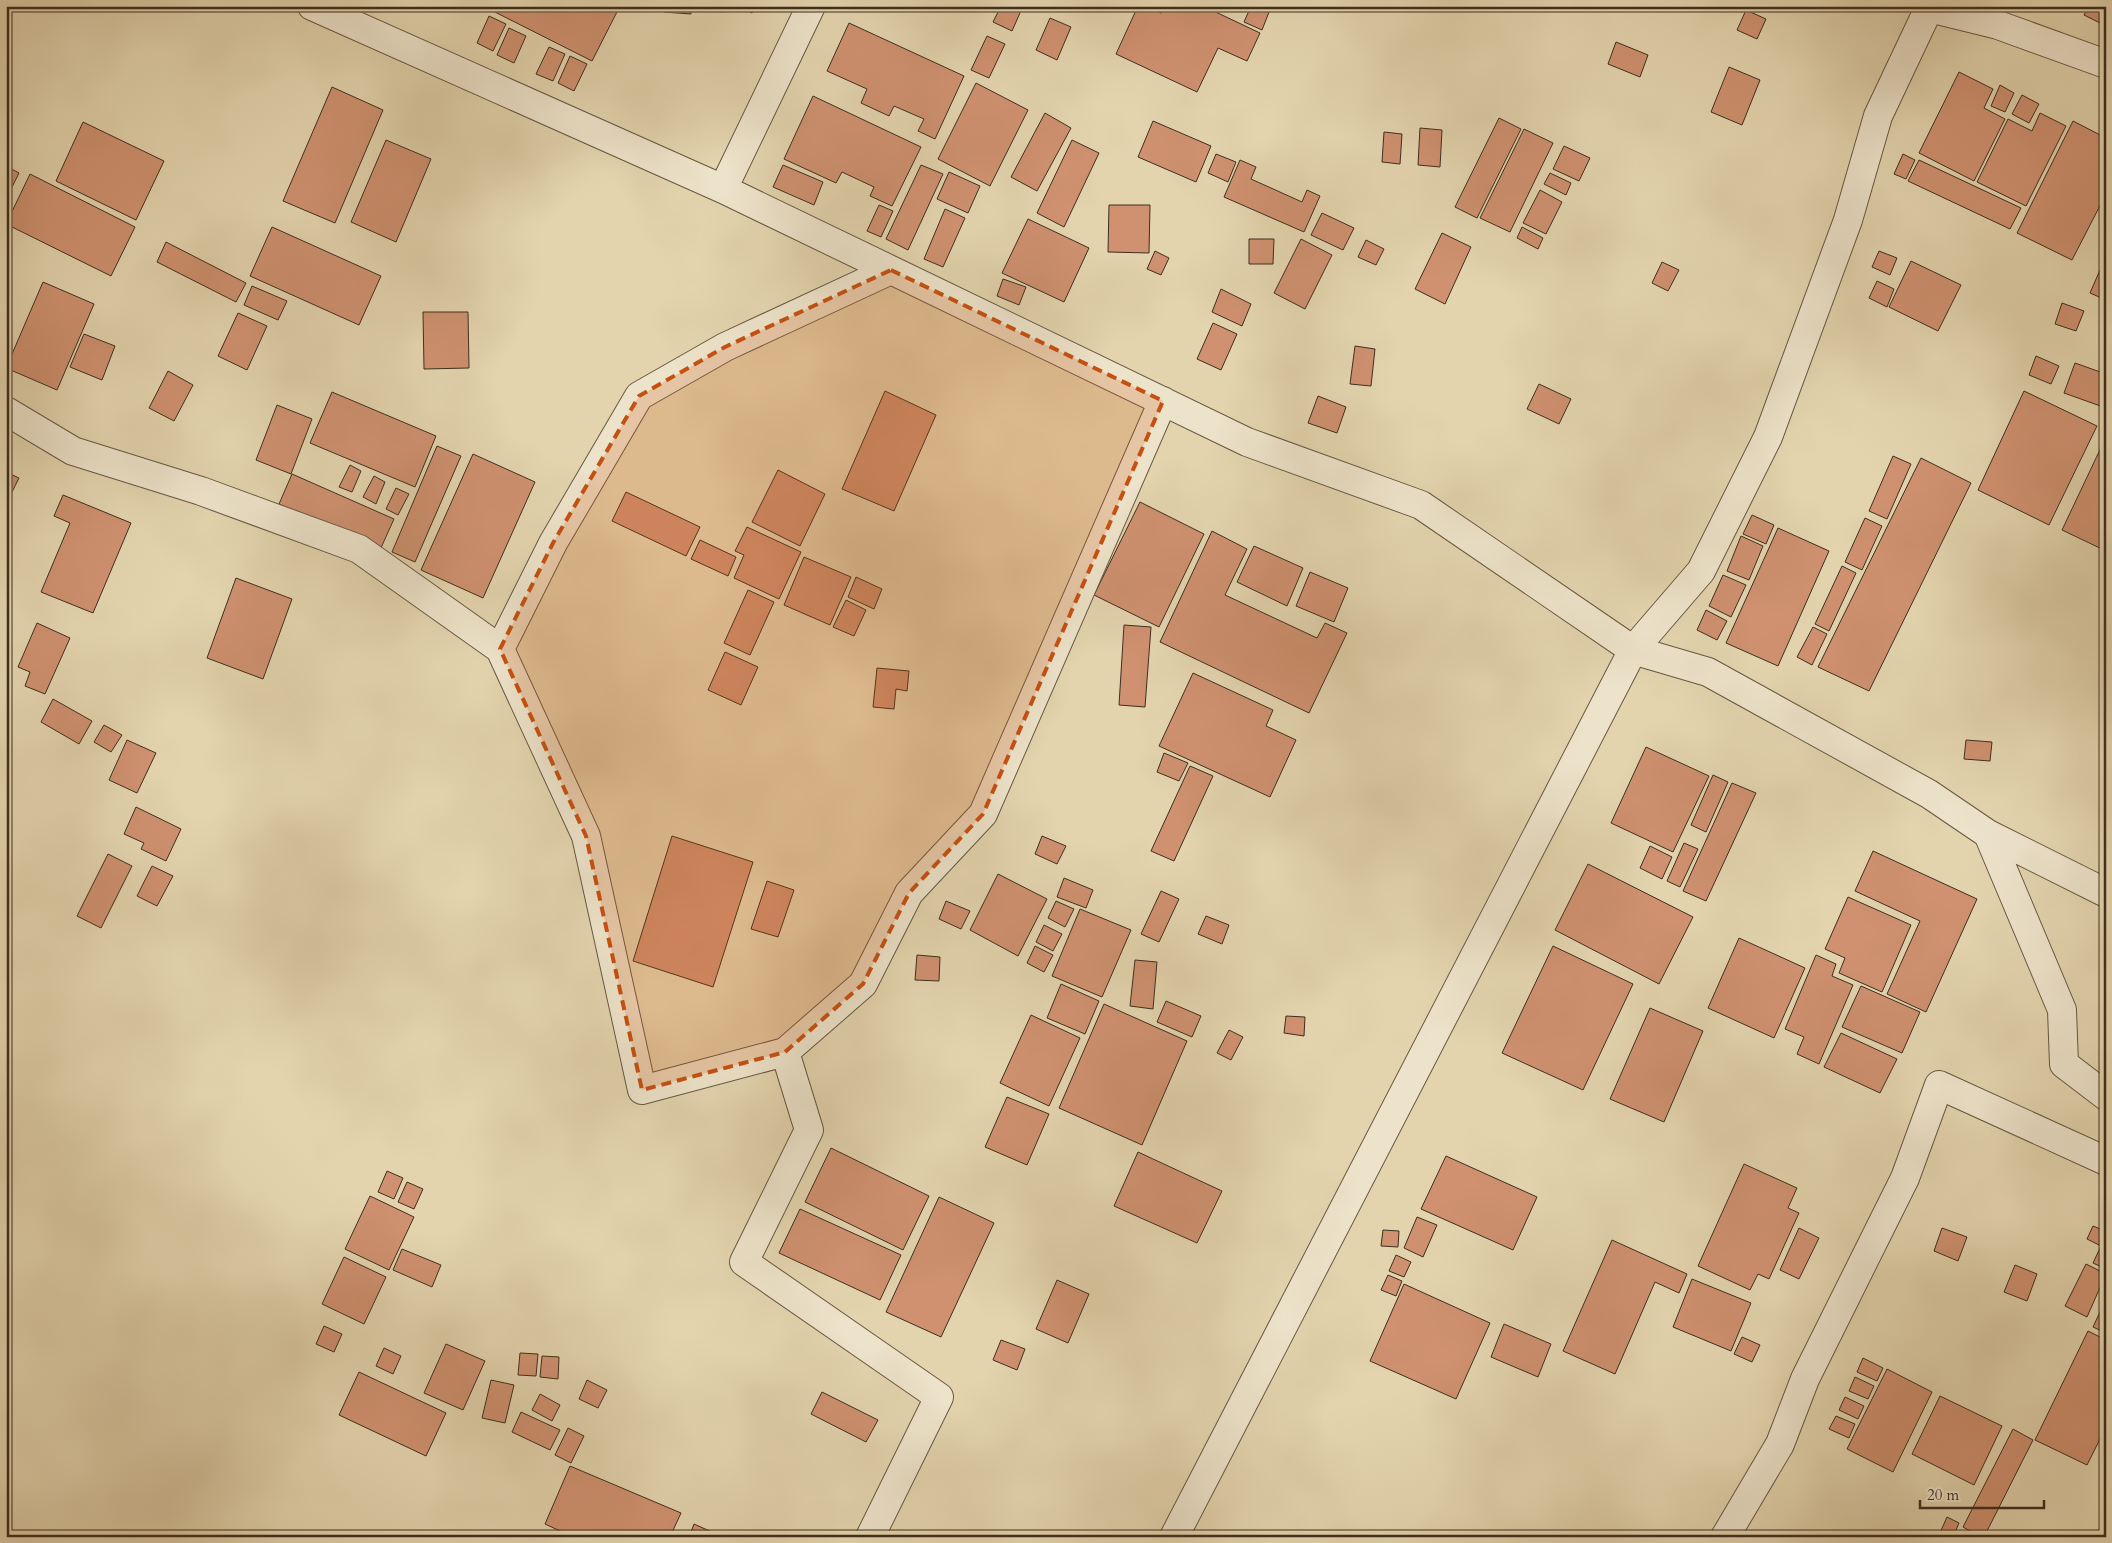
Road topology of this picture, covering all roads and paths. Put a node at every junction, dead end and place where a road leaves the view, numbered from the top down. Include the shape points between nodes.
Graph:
1 (312, 6) edge
2 (811, 6) edge
3 (1929, 7) edge
4 (343, 12) edge
5 (2106, 64) edge
6 (723, 189) junction
7 (891, 270) junction
8 (1163, 401) junction
9 (6, 411) edge
10 (500, 649) junction
11 (1633, 650) junction
12 (1988, 834) junction
13 (2106, 893) edge
14 (785, 1052) junction
15 (2106, 1096) edge
16 (2106, 1161) edge
17 (870, 1537) edge
18 (1174, 1537) edge
19 (1724, 1537) edge

1 - 4 street
2 - 6 street
3 - 5 street via 1998,25
3 - 11 street via 1878,116 1848,220 1768,437 1701,571
4 - 6 street
6 - 7 street
7 - 8 street
7 - 10 street via 725,347 639,396 553,543
8 - 11 street via 1247,442 1421,505
8 - 14 street via 982,814 909,893 863,984
9 - 10 street via 73,451 201,491 359,549
10 - 14 street via 586,836 642,1090
11 - 12 street via 1708,672 1930,794
11 - 18 street
12 - 13 street
12 - 15 street via 2062,1010 2064,1064
14 - 17 street via 809,1130 744,1262 939,1397
16 - 19 street via 1939,1085 1905,1178 1805,1379 1780,1444

